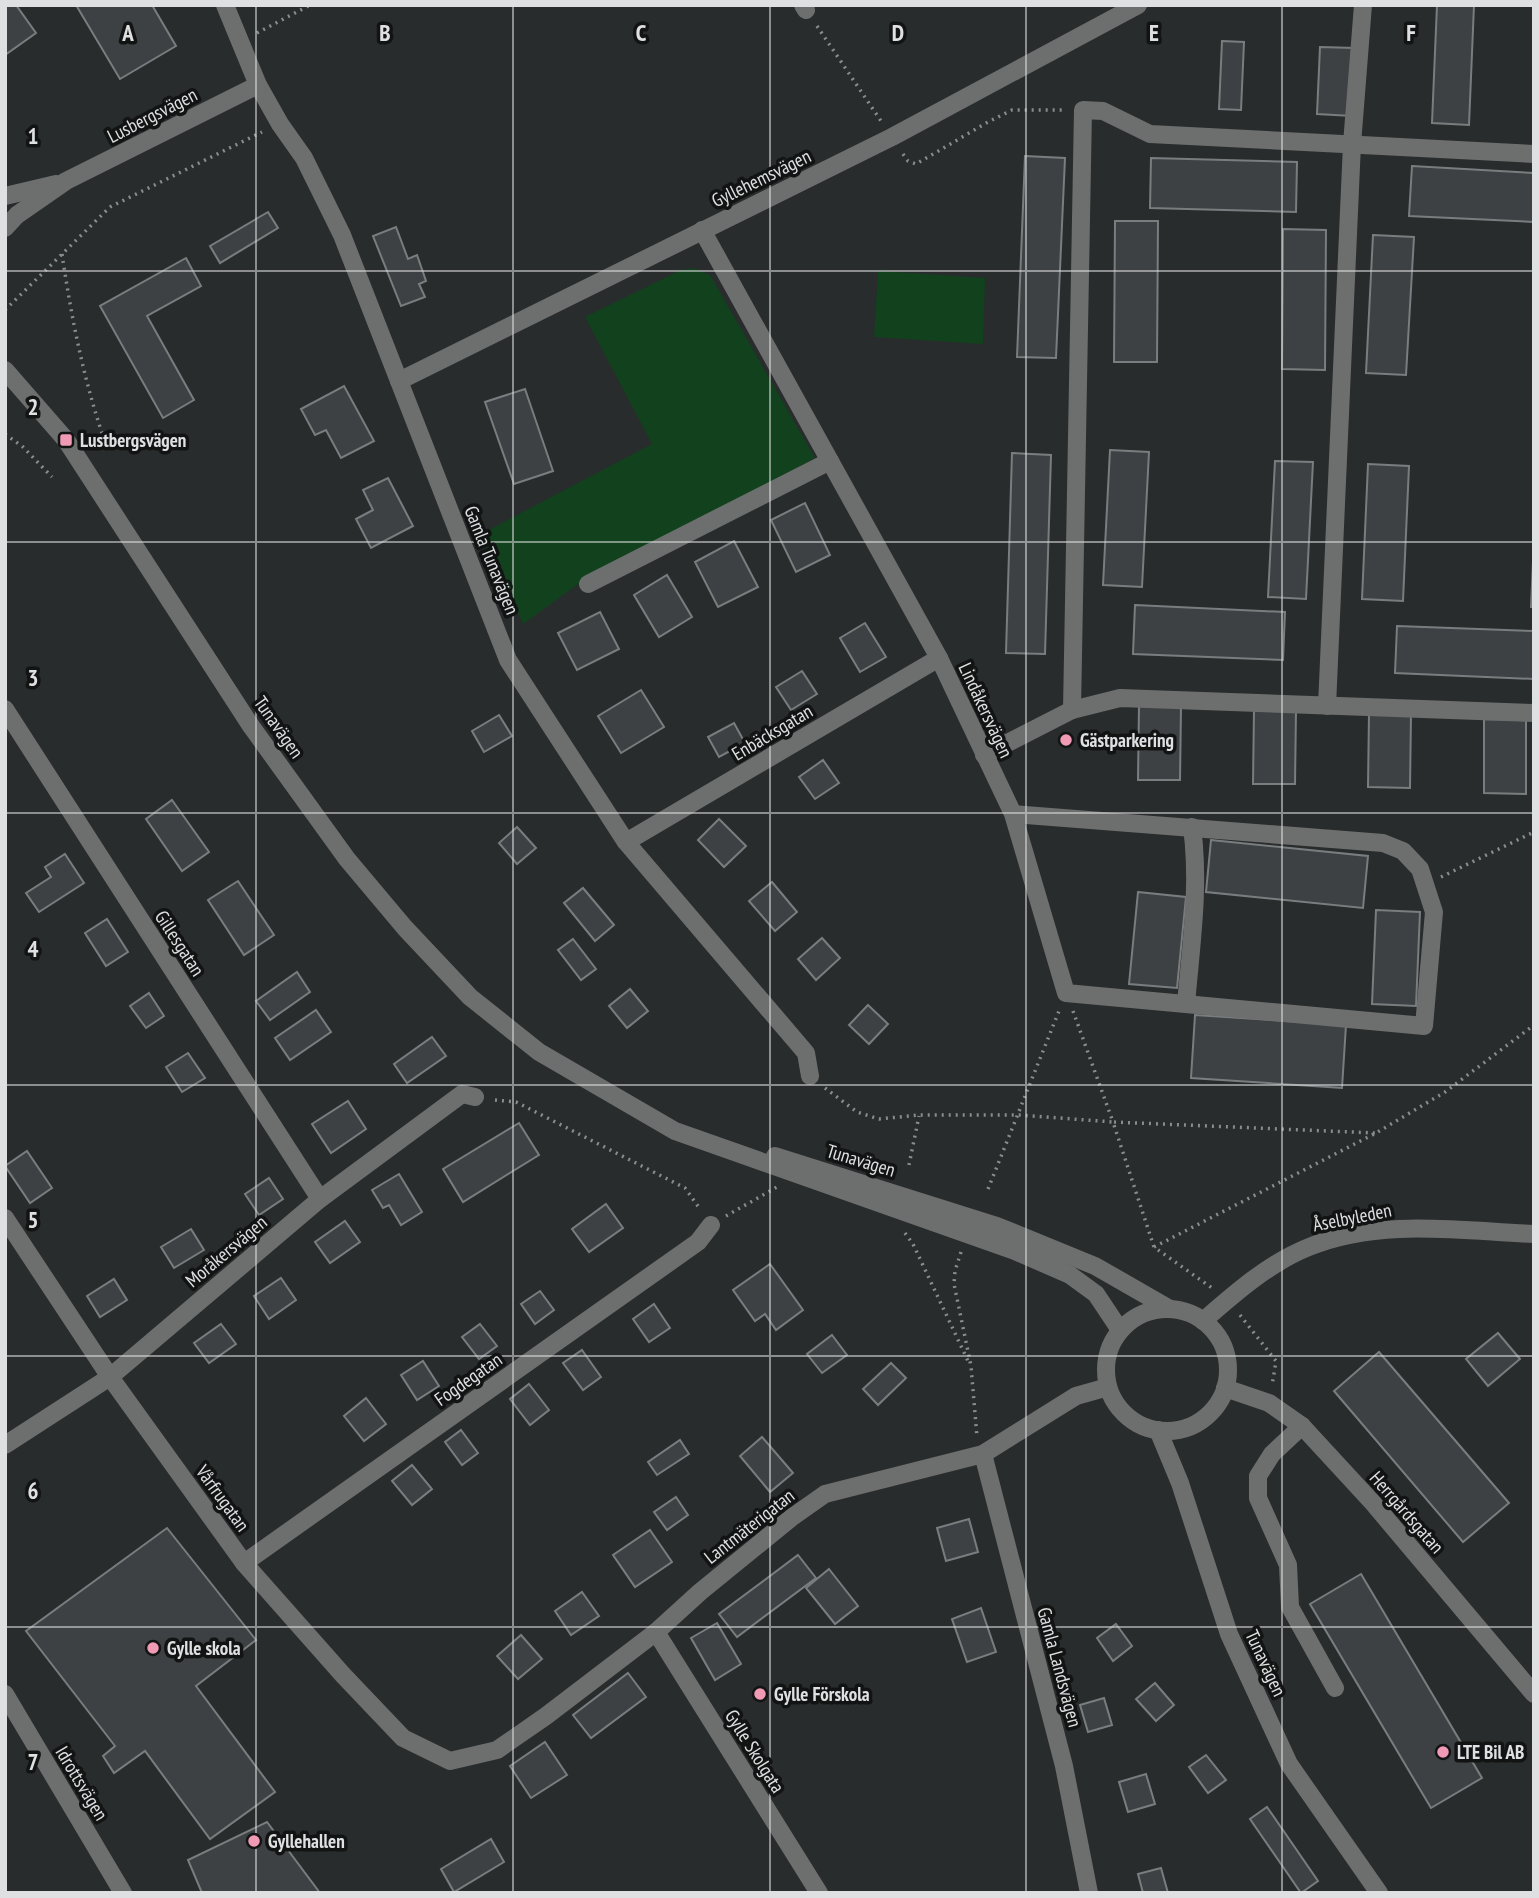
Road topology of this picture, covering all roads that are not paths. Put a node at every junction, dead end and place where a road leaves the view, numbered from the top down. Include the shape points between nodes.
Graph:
1 (225, 5) edge
2 (1138, 5) edge
3 (1363, 5) edge
4 (258, 85) junction
5 (1352, 144) junction
6 (1534, 154) edge
7 (66, 181) junction
8 (5, 196) edge
9 (5, 228) edge
10 (702, 230) junction
11 (5, 353) edge
12 (5, 370) edge
13 (399, 381) junction
14 (24, 394) junction
15 (830, 461) junction
16 (588, 584) dead end
17 (939, 658) junction
18 (1327, 706) junction
19 (5, 709) edge
20 (1072, 710) junction
21 (1534, 713) edge
22 (985, 755) junction
23 (1013, 814) junction
24 (1192, 827) junction
25 (626, 842) junction
26 (1186, 1004) junction
27 (539, 1052) junction
28 (810, 1076) road end
29 (475, 1097) road end
30 (320, 1199) junction
31 (5, 1217) edge
32 (711, 1225) road end
33 (1534, 1234) edge
34 (1170, 1309) junction
35 (1203, 1321) junction
36 (1120, 1330) junction
37 (110, 1377) junction
38 (1108, 1387) junction
39 (1225, 1388) junction
40 (1302, 1426) junction
41 (1158, 1430) junction
42 (5, 1445) edge
43 (983, 1454) junction
44 (244, 1563) junction
45 (656, 1632) junction
46 (1335, 1688) dead end
47 (5, 1694) edge
48 (1534, 1694) edge
49 (450, 1761) joint
50 (122, 1893) edge
51 (819, 1893) edge
52 (1090, 1893) edge
53 (1379, 1893) edge

1 - 4 street, Gamla Tunavägen
2 - 10 street, Gyllehemsvägen via 892,137
3 - 5 street
4 - 7 street, Lusbergsvägen
4 - 13 street, Gamla Tunavägen via 304,158 342,236
5 - 6 street
5 - 18 street
5 - 20 street via 1150,134 1103,111 1083,110
7 - 8 street, Lusbergsvägen
7 - 9 street, Lusbergsvägen
10 - 13 street, Gyllehemsvägen
10 - 15 street, Lindåkersvägen
11 - 14 street, Tunavägen
12 - 14 street, Tunavägen
13 - 25 street, Gamla Tunavägen via 509,660
14 - 27 street, Tunavägen via 66,440 251,726 346,859 471,997
15 - 16 street
15 - 17 street, Lindåkersvägen
17 - 22 street, Lindåkersvägen
17 - 25 street, Enbäcksgatan
18 - 20 street via 1120,698
18 - 21 street
19 - 30 street, Gillesgatan
20 - 22 street
22 - 23 street, Lindåkersvägen
23 - 24 street
23 - 26 street, Lindåkersvägen via 1066,993
24 - 26 street via 1196,895
24 - 26 street via 1383,844 1403,851 1420,869 1434,912 1424,1026
25 - 28 street, Gamla Tunavägen via 806,1053
27 - 34 street, Tunavägen via 676,1123 997,1226 1095,1266
27 - 36 street, Tunavägen via 675,1131 1050,1265 1096,1294
29 - 30 street, Moråkersvägen via 462,1094
30 - 37 street, Moråkersvägen
31 - 37 street, Vårfrugatan
32 - 44 street, Fogdegatan via 698,1242
33 - 35 street, Åselbyleden via 1405,1228 1333,1240 1286,1258 1238,1290
34 - 35 street
34 - 36 street via 1152,1310
35 - 39 street via 1225,1351
36 - 38 street via 1105,1367
37 - 42 street, Moråkersvägen
37 - 44 street, Vårfrugatan
38 - 41 street via 1126,1416
38 - 43 street, Lantmäterigatan via 1076,1396
39 - 40 street, Herrgårdsgatan via 1269,1403
39 - 41 street via 1206,1416 1192,1426
40 - 46 street via 1272,1454 1258,1476 1258,1498 1288,1565 1290,1607
40 - 48 street, Herrgårdsgatan
41 - 53 street, Tunavägen via 1229,1634 1289,1764
43 - 45 street, Lantmäterigatan via 825,1494
43 - 52 street, Gamla Landsvägen via 1065,1766
44 - 49 street, Vårfrugatan via 403,1738
45 - 49 street, Lantmäterigatan via 497,1750
45 - 51 street, Gylle Skolgata
47 - 50 street, Idrottsvägen

